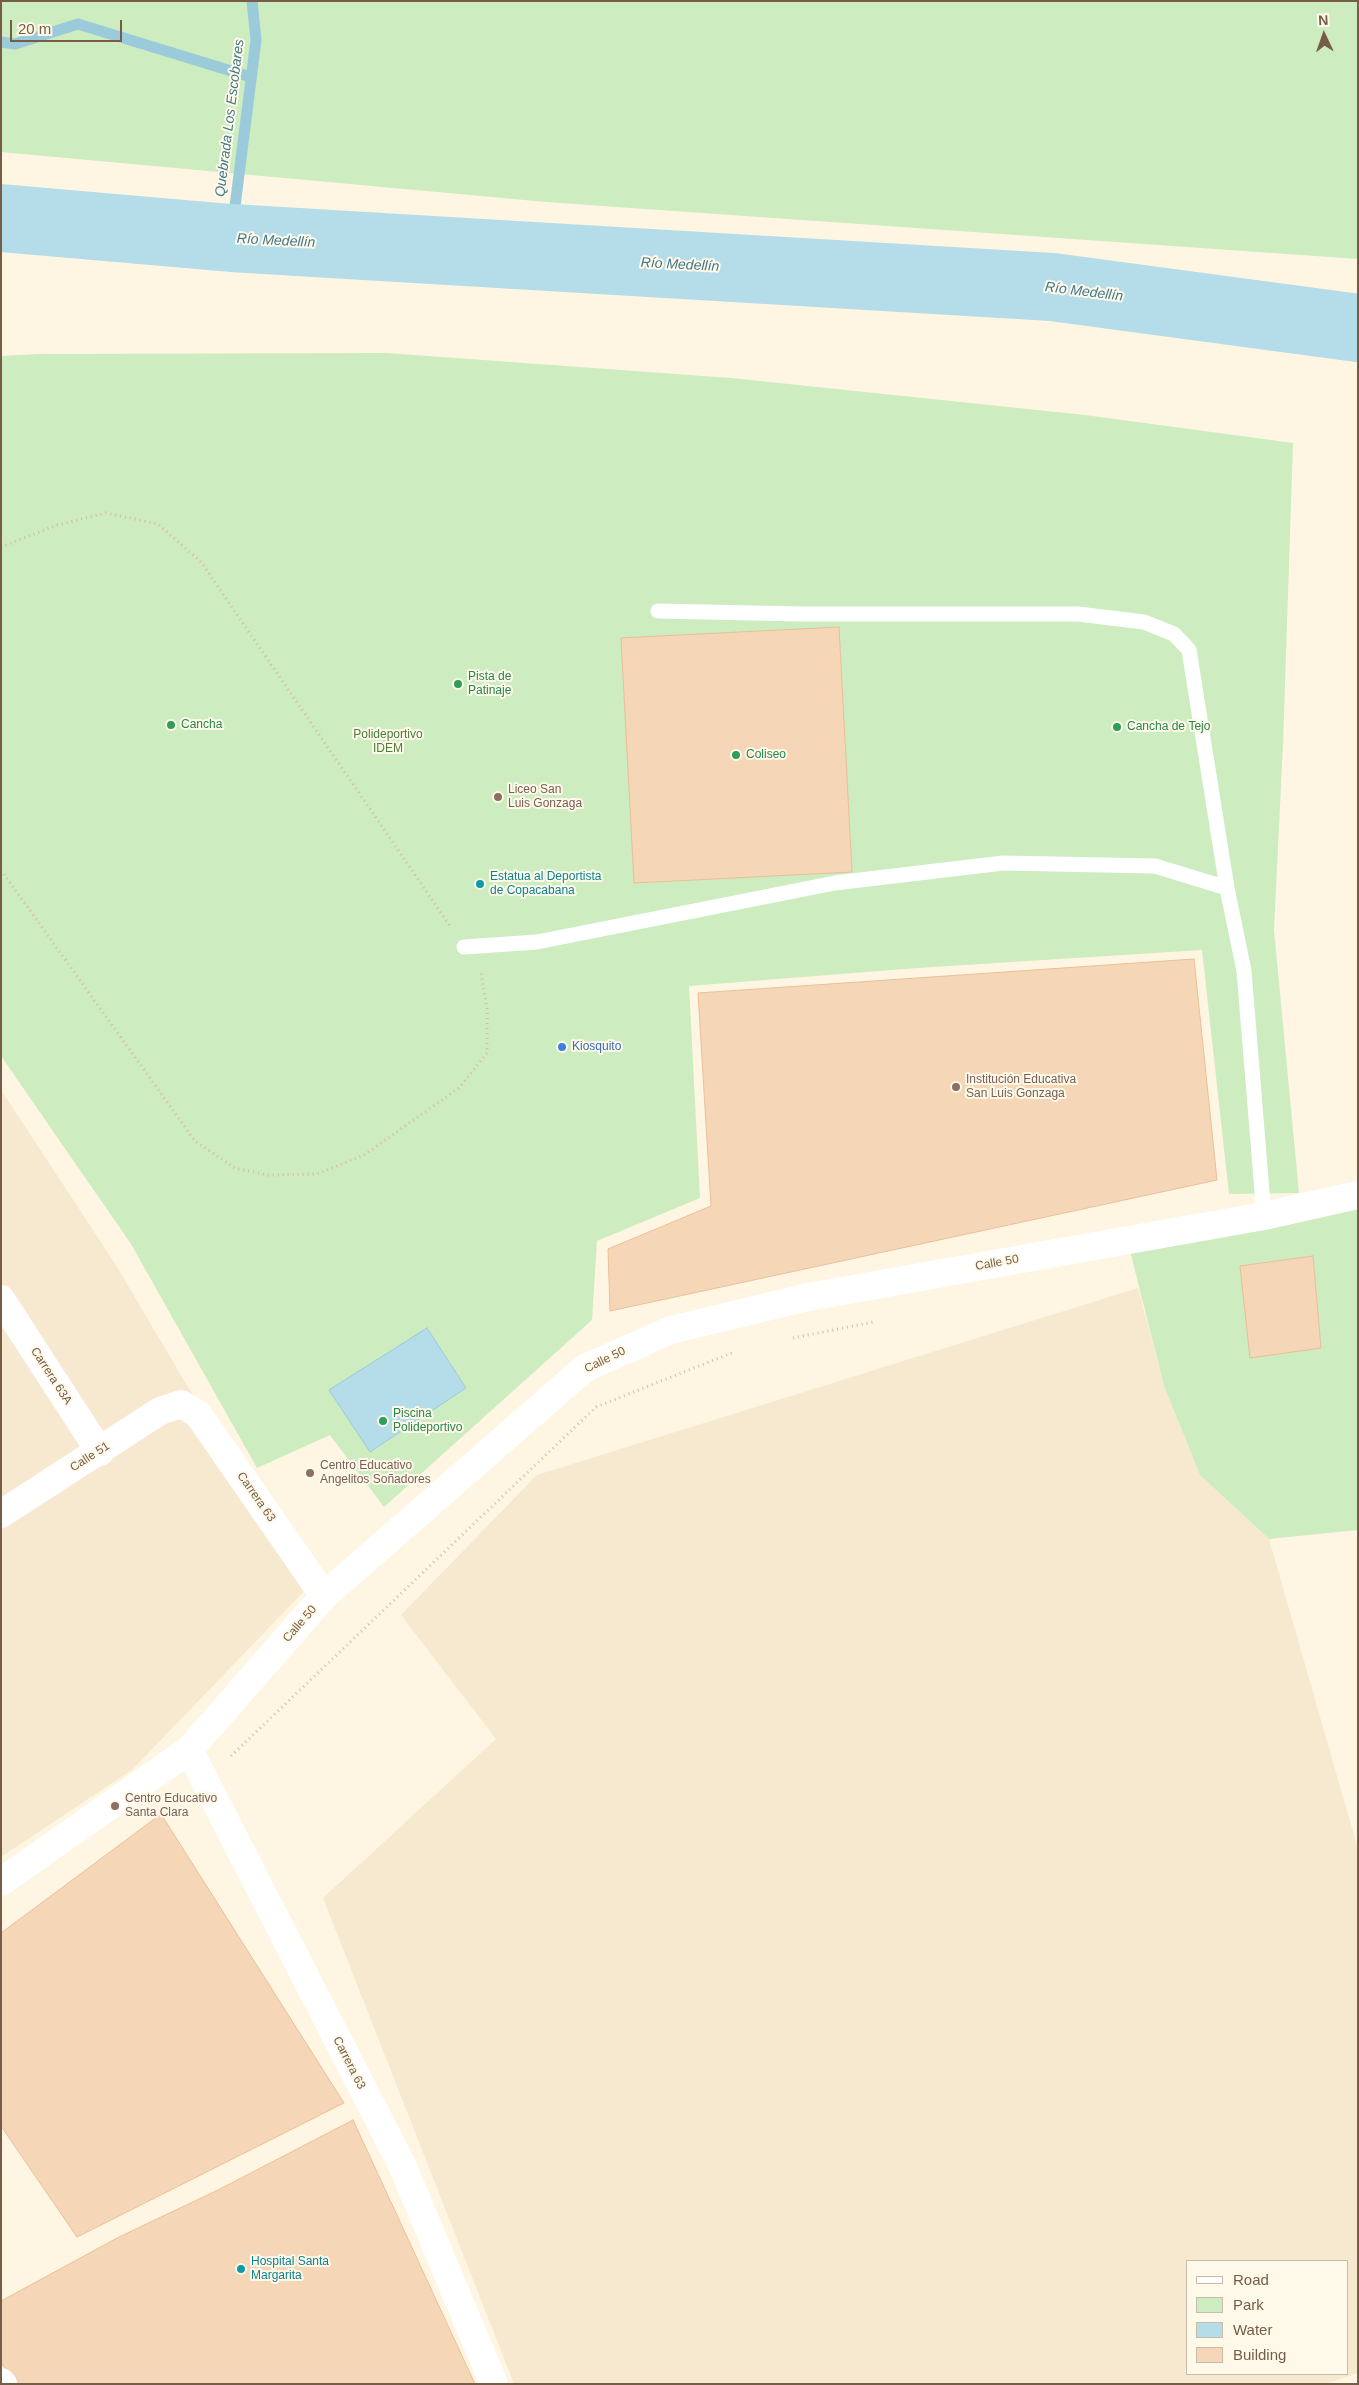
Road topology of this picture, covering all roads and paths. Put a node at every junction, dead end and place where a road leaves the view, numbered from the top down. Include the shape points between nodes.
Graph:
1 (1, 547) edge
2 (658, 611) dead end
3 (1, 870) edge
4 (1227, 888) junction
5 (464, 947) junction
6 (1358, 1195) edge
7 (1264, 1216) junction
8 (1, 1299) edge
9 (881, 1321) dead end
10 (784, 1340) dead end
11 (736, 1351) dead end
12 (181, 1404) joint
13 (100, 1452) junction
14 (1, 1514) edge
15 (324, 1596) junction
16 (189, 1750) junction
17 (205, 1781) junction
18 (1, 1882) edge
19 (494, 2384) edge

1 - 5 path via 57,524 106,513 158,524 201,562
2 - 4 lane via 1078,614 1144,622 1174,634 1189,650
3 - 5 path via 195,1141 235,1168 268,1175 317,1174 364,1155 459,1088 487,1053 487,1010 481,972
4 - 5 lane via 1155,866 1002,863 835,883 537,942
4 - 7 lane via 1244,971
6 - 7 main road, Calle 50
7 - 15 main road, Calle 50 via 808,1297 671,1330 585,1368
8 - 13 main road, Carrera 63A
9 - 10 path
11 - 17 path via 596,1407
12 - 13 main road, Calle 51 via 160,1411
12 - 15 main road, Carrera 63 via 198,1414
13 - 14 main road, Calle 51
15 - 16 main road, Calle 50
16 - 17 main road, Carrera 63
16 - 18 main road, Calle 50
17 - 19 main road, Carrera 63 via 402,2165

